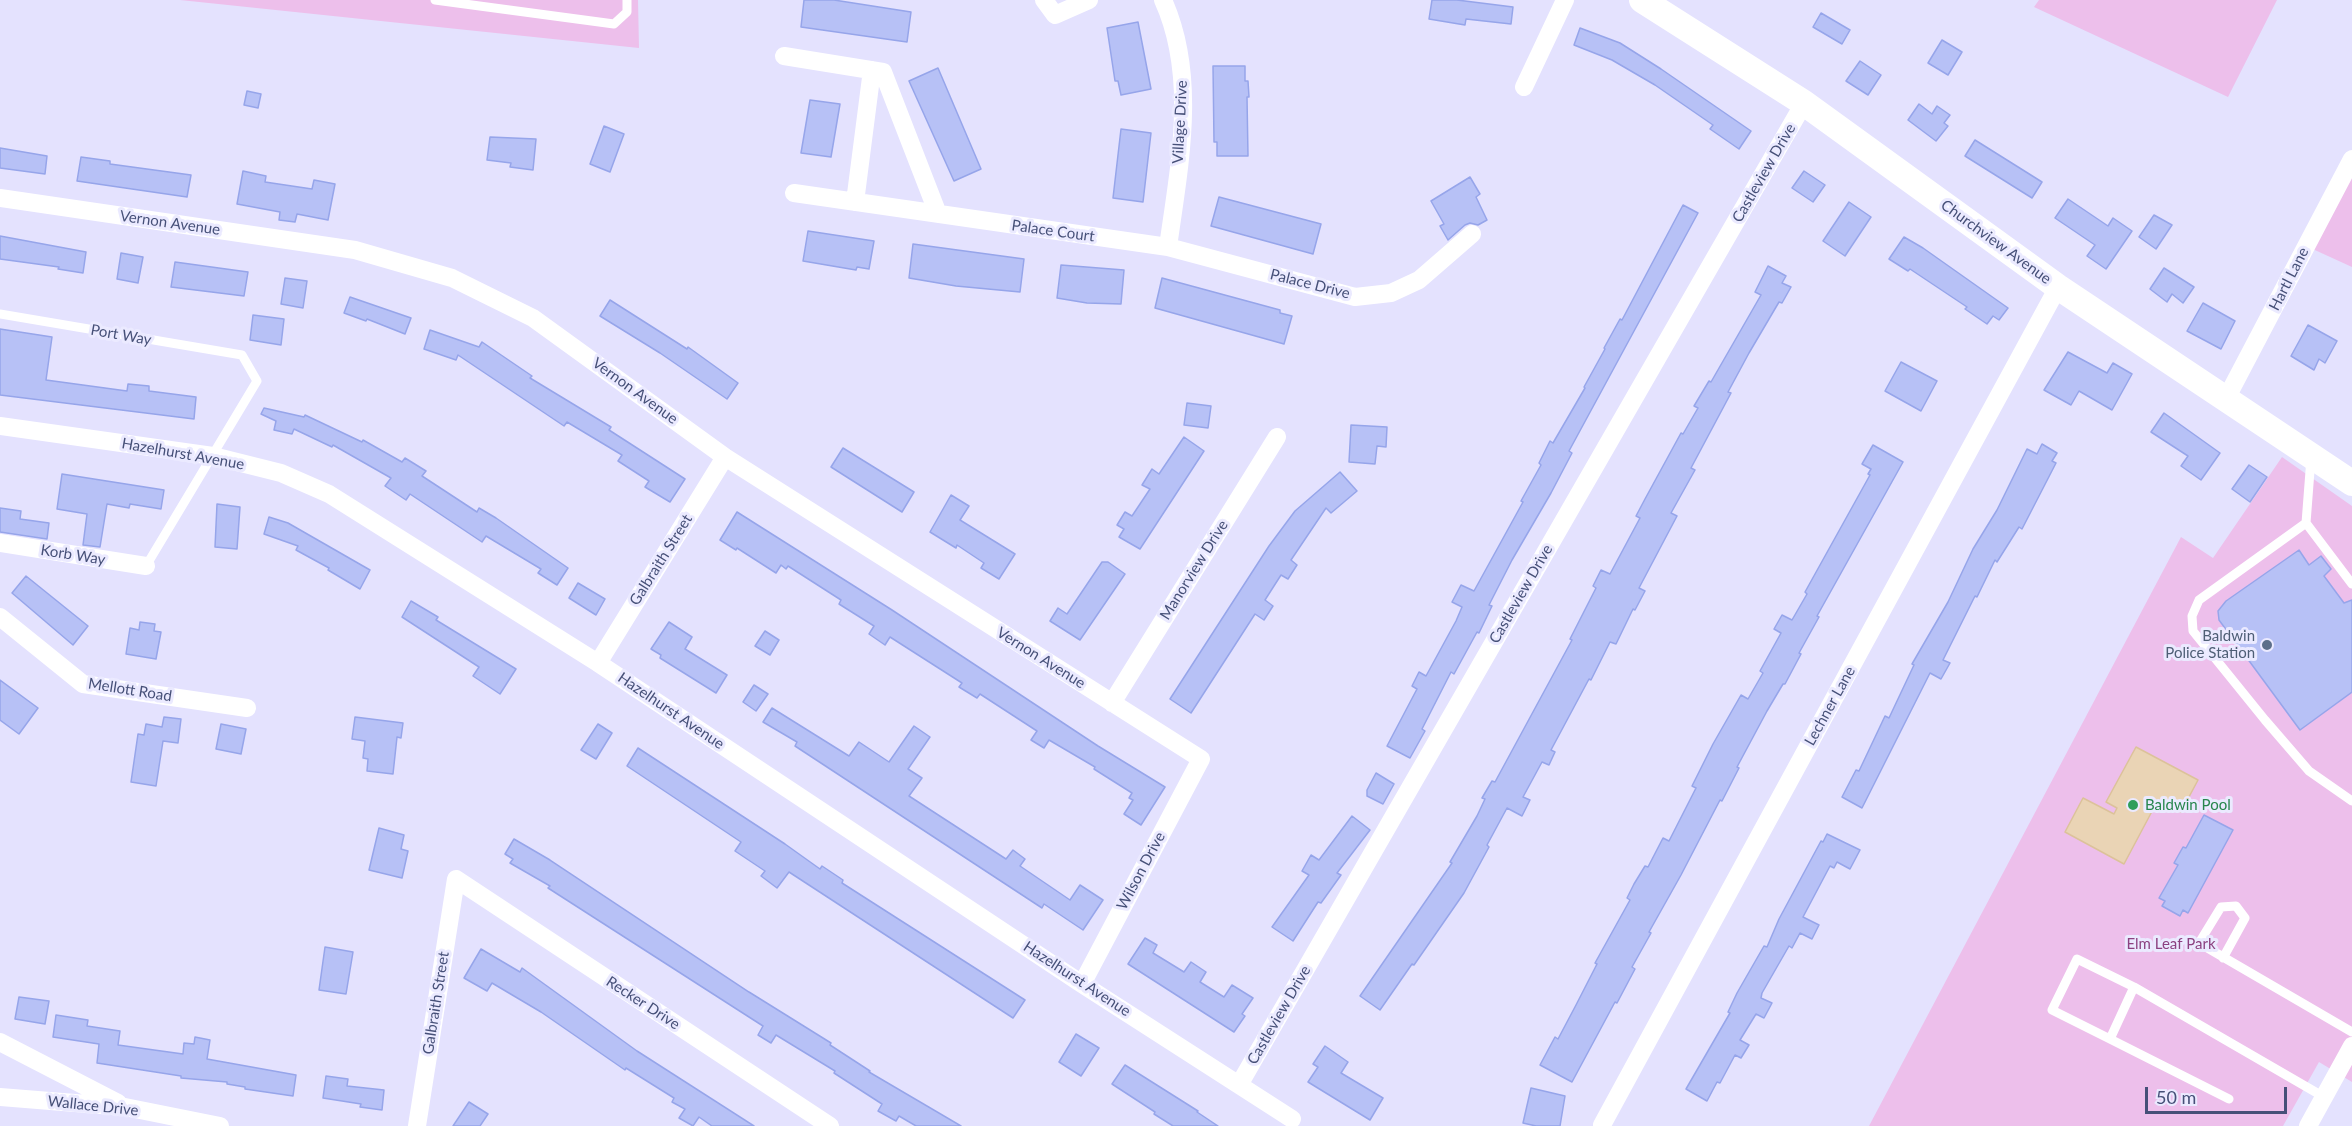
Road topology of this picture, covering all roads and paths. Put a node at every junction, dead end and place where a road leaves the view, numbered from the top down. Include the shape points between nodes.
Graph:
1 (435, 0) edge
2 (627, 0) edge
3 (1044, 0) edge
4 (1089, 0) edge
5 (1163, 0) edge
6 (1565, 0) edge
7 (1642, 0) edge
8 (784, 56) dead end
9 (872, 70) junction
10 (1524, 87) dead end
11 (1804, 103) junction
12 (2352, 159) edge
13 (795, 193) dead end
14 (0, 198) edge
15 (855, 202) junction
16 (938, 214) junction
17 (1472, 234) dead end
18 (1168, 247) junction
19 (2058, 286) junction
20 (0, 314) edge
21 (2226, 399) junction
22 (0, 426) edge
23 (1277, 436) dead end
24 (213, 456) junction
25 (2312, 456) junction
26 (725, 457) junction
27 (2352, 483) edge
28 (2306, 523) junction
29 (0, 543) edge
30 (146, 566) joint
31 (2352, 584) edge
32 (0, 617) edge
33 (598, 663) junction
34 (1112, 703) junction
35 (247, 708) dead end
36 (1201, 759) joint
37 (2352, 801) edge
38 (456, 879) joint
39 (2223, 958) junction
40 (1082, 984) junction
41 (2134, 987) junction
42 (2352, 1032) edge
43 (2110, 1039) junction
44 (0, 1042) edge
45 (2352, 1046) edge
46 (1239, 1085) junction
47 (0, 1097) edge
48 (2324, 1097) junction
49 (2229, 1099) dead end
50 (125, 1107) junction
51 (1292, 1119) dead end
52 (1602, 1125) edge
53 (220, 1126) edge
54 (417, 1126) edge
55 (830, 1126) edge
56 (2308, 1126) edge

1 - 2 lane via 614,24 627,12
3 - 4 street via 1055,15
5 - 18 street, Village Drive via 1183,65 1180,152
6 - 10 street
7 - 11 street, Churchview Avenue
8 - 9 street
9 - 15 street
9 - 16 street via 883,72
11 - 19 street, Churchview Avenue
11 - 46 street, Castleview Drive
12 - 21 street, Hartl Lane
13 - 15 street, Palace Court
14 - 26 street, Vernon Avenue via 355,250 452,278 534,318
15 - 16 street, Palace Court
16 - 18 street, Palace Court
17 - 18 street, Palace Drive via 1419,280 1392,293 1355,297
19 - 21 street, Churchview Avenue
19 - 52 street, Lechner Lane
20 - 24 lane, Port Way via 242,355 257,381
21 - 25 street, Churchview Avenue
22 - 24 street, Hazelhurst Avenue
23 - 34 street, Manorview Drive
24 - 30 lane
24 - 33 street, Hazelhurst Avenue via 281,473 329,494
25 - 27 street, Churchview Avenue
25 - 28 lane
26 - 33 street, Galbraith Street
26 - 34 street, Vernon Avenue
28 - 31 lane
28 - 37 lane via 2199,600 2192,616 2193,631 2309,771
29 - 30 street, Korb Way
32 - 35 street, Mellott Road via 83,684
33 - 40 street, Hazelhurst Avenue
34 - 36 street, Vernon Avenue
36 - 40 street, Wilson Drive
38 - 54 street, Galbraith Street
38 - 55 street, Recker Drive
39 - 39 lane via 2199,944 2221,907 2236,906 2245,918
39 - 42 lane
40 - 46 street, Hazelhurst Avenue
41 - 43 lane
41 - 43 lane via 2077,958 2052,1010
41 - 48 lane
43 - 49 lane
44 - 50 street
45 - 48 street
46 - 51 street, Hazelhurst Avenue
47 - 50 street, Wallace Drive
48 - 56 street
50 - 53 street, Wallace Drive

